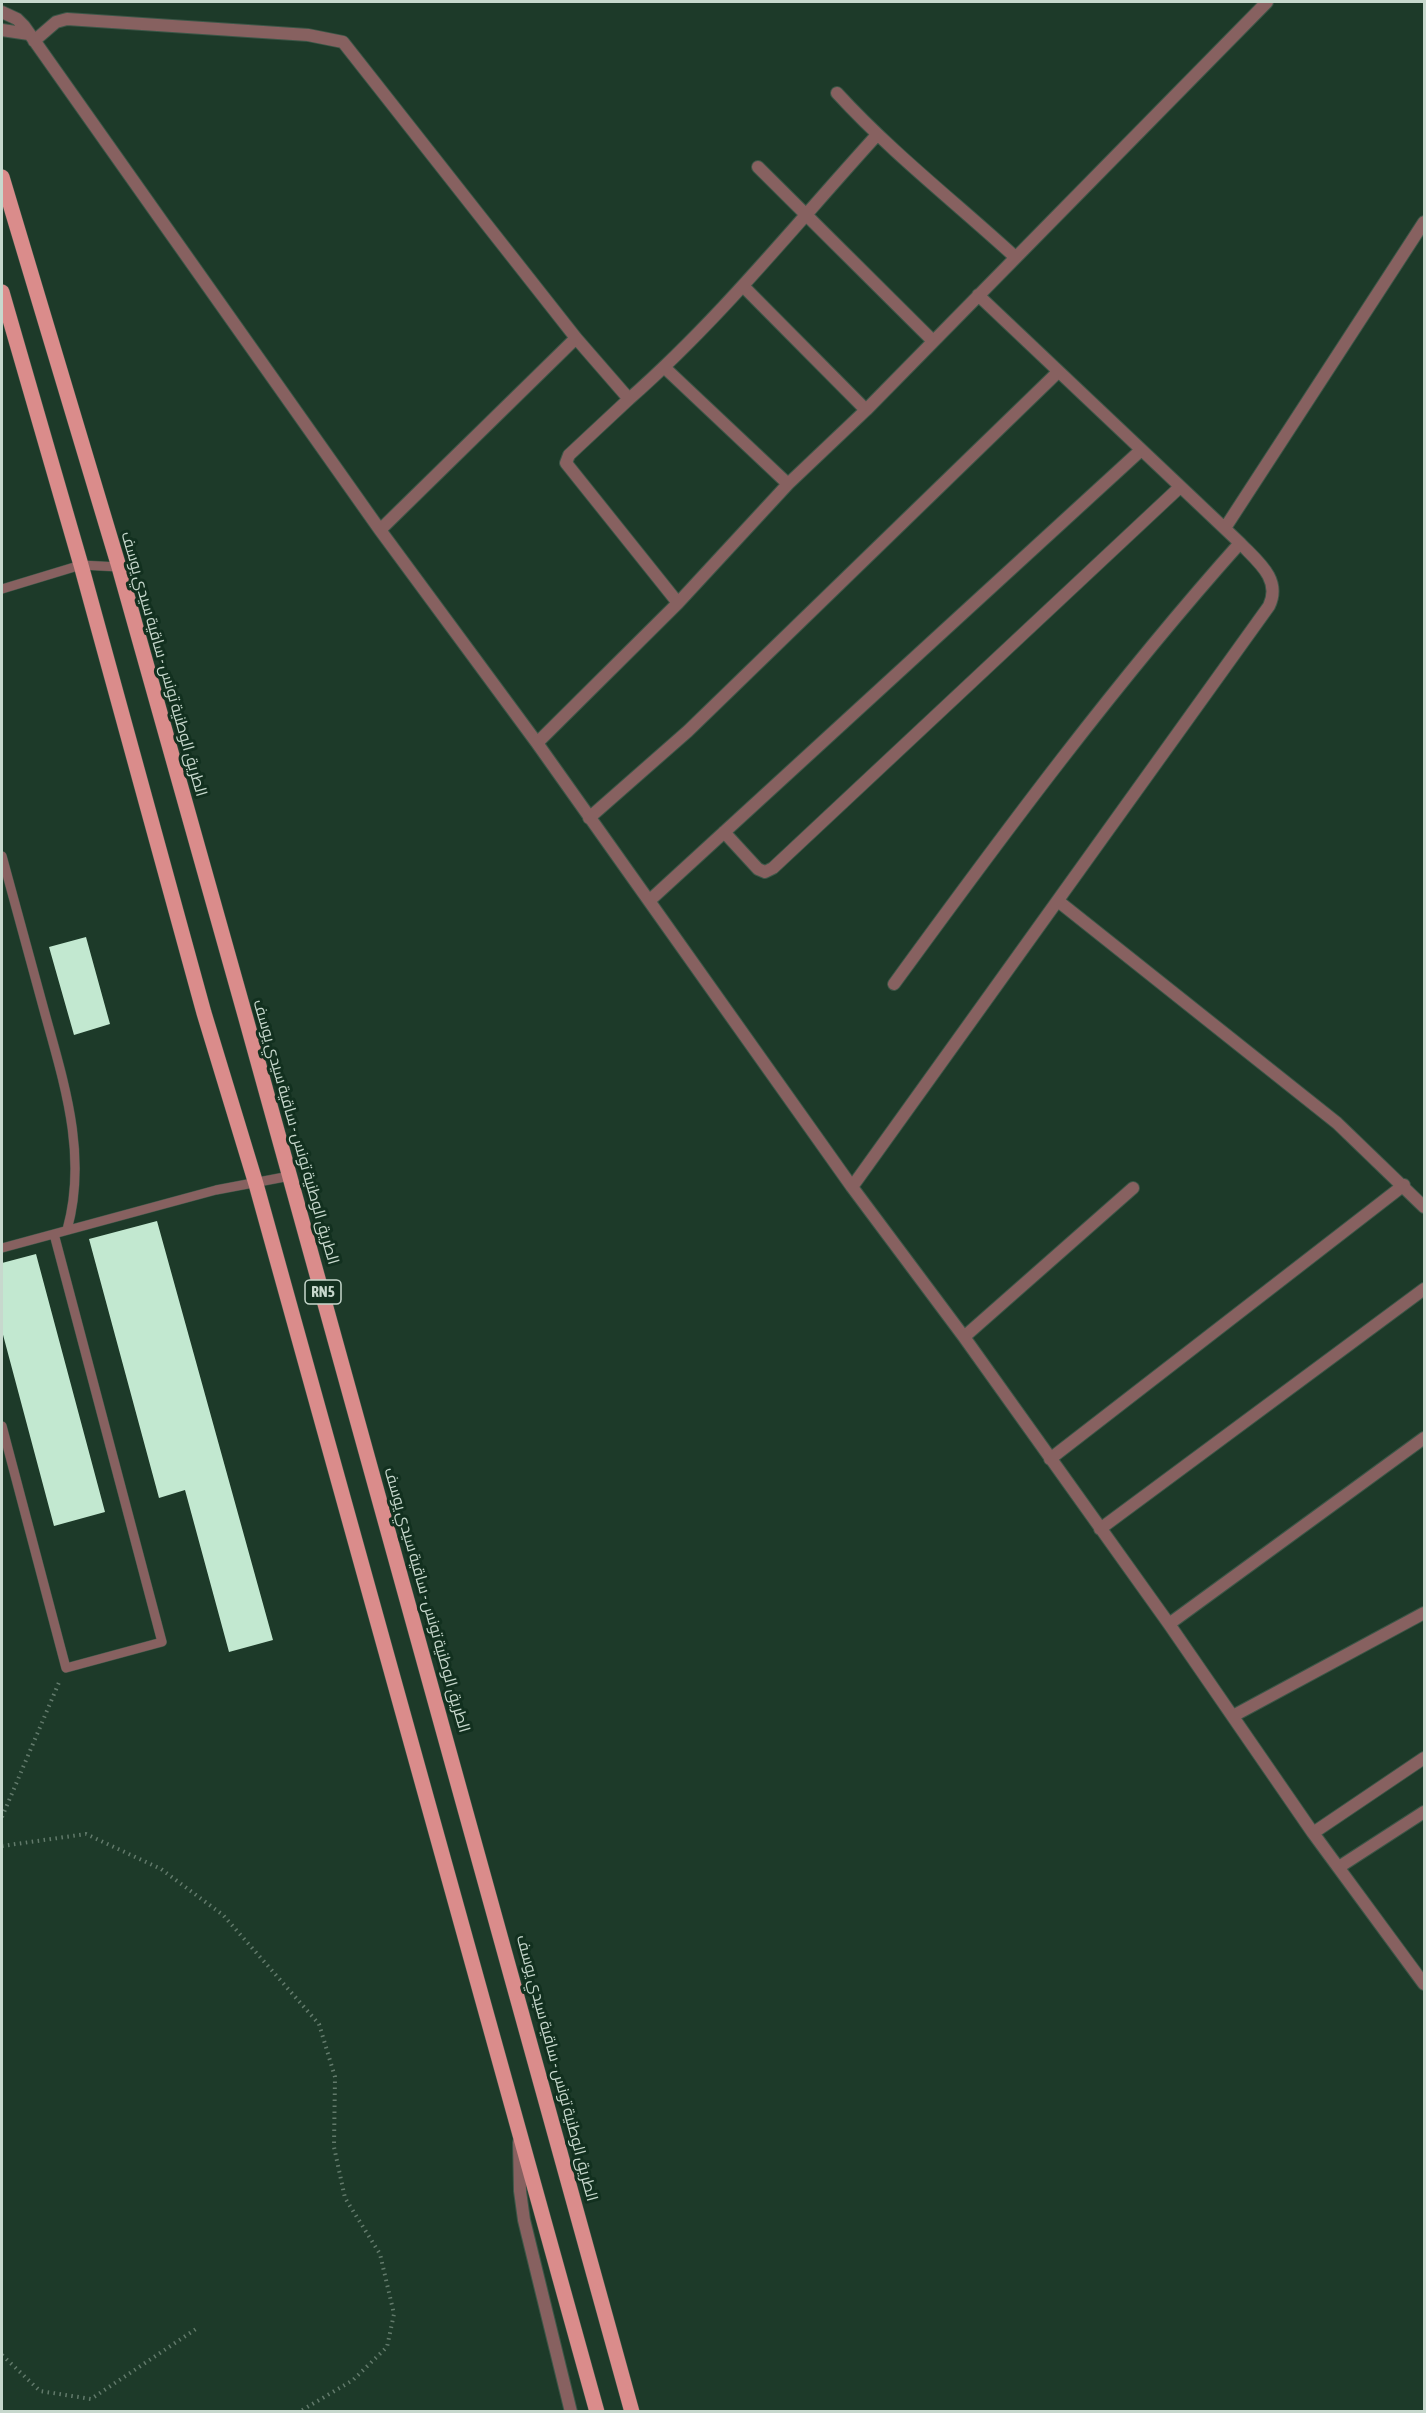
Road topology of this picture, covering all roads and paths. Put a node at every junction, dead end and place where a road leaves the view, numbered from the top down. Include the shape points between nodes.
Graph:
1 (1267, 2) edge
2 (2, 12) edge
3 (2, 30) edge
4 (32, 37) junction
5 (837, 93) dead end
6 (876, 136) junction
7 (758, 167) dead end
8 (2, 177) edge
9 (805, 214) junction
10 (1425, 222) edge
11 (1014, 256) junction
12 (744, 287) junction
13 (2, 292) edge
14 (978, 295) junction
15 (576, 338) junction
16 (933, 341) junction
17 (665, 368) junction
18 (1058, 372) junction
19 (629, 399) junction
20 (866, 410) junction
21 (1140, 451) junction
22 (788, 484) junction
23 (1180, 487) junction
24 (1225, 528) junction
25 (380, 530) junction
26 (1240, 543) junction
27 (81, 565) junction
28 (119, 567) junction
29 (2, 590) edge
30 (678, 603) junction
31 (537, 743) junction
32 (589, 818) junction
33 (724, 832) junction
34 (2, 856) edge
35 (649, 901) junction
36 (1058, 902) junction
37 (894, 984) dead end
38 (290, 1176) junction
39 (256, 1184) junction
40 (1404, 1185) junction
41 (852, 1186) junction
42 (1133, 1188) dead end
43 (1425, 1207) edge
44 (67, 1230) junction
45 (54, 1234) junction
46 (2, 1248) edge
47 (1425, 1289) edge
48 (964, 1337) junction
49 (2, 1426) edge
50 (1425, 1438) edge
51 (1050, 1459) junction
52 (1100, 1529) junction
53 (1425, 1613) edge
54 (1169, 1624) junction
55 (66, 1668) junction
56 (1233, 1716) junction
57 (1425, 1758) edge
58 (1425, 1812) edge
59 (2, 1817) edge
60 (1313, 1833) junction
61 (2, 1846) edge
62 (1339, 1867) junction
63 (1425, 1984) edge
64 (519, 2132) junction
65 (196, 2330) dead end
66 (2, 2355) edge
67 (299, 2412) edge
68 (571, 2412) edge
69 (597, 2412) edge
70 (632, 2412) edge

1 - 11 street
2 - 4 street via 17,19
3 - 4 street
4 - 15 street via 67,19 308,35 343,42
4 - 25 street
5 - 6 street
6 - 9 street
6 - 11 street
7 - 9 street
8 - 28 main road, الطريق الوطنية تونس - ساقية سيدي يوسف / RN5
9 - 12 street
9 - 16 street
10 - 24 street
11 - 14 street
12 - 17 street
12 - 20 street
13 - 27 main road, RN5
14 - 16 street
14 - 18 street
15 - 19 street
15 - 25 street
16 - 20 street
17 - 19 street
17 - 22 street
18 - 21 street
18 - 32 street via 714,706
19 - 30 street via 569,455 566,463
20 - 22 street
21 - 23 street
21 - 33 street
22 - 30 street
23 - 24 street
23 - 33 street via 773,868 765,872 758,869
24 - 26 street
25 - 31 street
26 - 36 street via 1274,585 1269,606
26 - 37 street via 1102,707
27 - 28 lane
27 - 29 lane
27 - 39 main road, RN5 via 204,1013
28 - 38 main road, الطريق الوطنية تونس - ساقية سيدي يوسف / RN5
30 - 31 street
31 - 32 street
32 - 35 street
33 - 35 street
34 - 44 lane via 68,1101 76,1153 73,1209
35 - 41 street
36 - 40 street via 1337,1123
36 - 41 street
38 - 39 lane
38 - 70 main road, الطريق الوطنية تونس - ساقية سيدي يوسف / RN5
39 - 44 lane via 216,1190
39 - 64 main road, RN5
40 - 43 street
40 - 51 street
41 - 48 street
42 - 48 street
44 - 45 lane
45 - 46 lane
45 - 55 lane via 162,1642
47 - 52 street
48 - 51 street
49 - 55 lane
50 - 54 street
51 - 52 street
52 - 54 street
53 - 56 street
54 - 56 street
55 - 59 path
56 - 60 street
57 - 60 street
58 - 62 street
60 - 62 street
61 - 67 path via 86,1834 161,1869 223,1915 320,2024 335,2077 334,2147 345,2199 380,2254 394,2314 387,2347 353,2380
62 - 63 street
64 - 68 street via 524,2220
64 - 69 main road, RN5
65 - 66 path via 91,2398 40,2391

